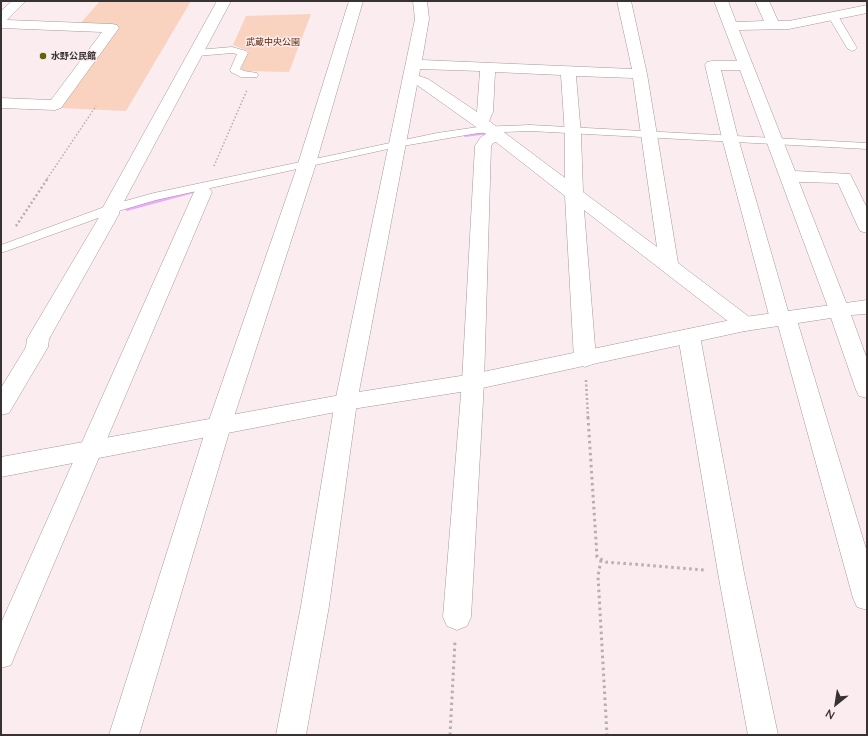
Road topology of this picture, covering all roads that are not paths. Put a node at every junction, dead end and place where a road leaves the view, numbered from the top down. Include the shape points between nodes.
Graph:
1 (19, 1) edge
2 (224, 1) edge
3 (356, 1) edge
4 (420, 1) edge
5 (624, 1) edge
6 (721, 1) edge
7 (762, 1) edge
8 (863, 6) edge
9 (833, 16) junction
10 (1, 19) edge
11 (1, 24) edge
12 (730, 26) junction
13 (773, 26) junction
14 (852, 48) dead end
15 (197, 52) junction
16 (746, 66) junction
17 (488, 67) junction
18 (412, 71) junction
19 (568, 71) junction
20 (640, 74) junction
21 (253, 75) road end
22 (1, 103) edge
23 (489, 131) junction
24 (572, 132) junction
25 (650, 137) junction
26 (731, 141) junction
27 (775, 143) junction
28 (867, 146) edge
29 (396, 147) junction
30 (867, 152) edge
31 (305, 167) junction
32 (787, 176) junction
33 (204, 188) junction
34 (574, 192) junction
35 (109, 214) junction
36 (867, 227) edge
37 (1, 249) edge
38 (1, 256) edge
39 (669, 266) junction
40 (867, 307) edge
41 (839, 310) junction
42 (783, 318) junction
43 (745, 324) junction
44 (689, 336) junction
45 (585, 359) junction
46 (473, 382) junction
47 (867, 390) edge
48 (346, 402) junction
49 (1, 407) edge
50 (219, 426) junction
51 (91, 450) junction
52 (1, 467) edge
53 (867, 598) edge
54 (457, 617) road end
55 (1, 655) edge
56 (124, 735) edge
57 (291, 735) edge
58 (763, 735) edge

1 - 10 street
2 - 15 street
3 - 31 street
4 - 18 street via 422,20
5 - 20 street
6 - 12 street
7 - 13 street
8 - 9 street
9 - 13 street
9 - 14 lane
11 - 22 street via 112,28 55,105
12 - 13 street
12 - 16 street
15 - 21 lane via 232,50 243,53 235,70 241,74
15 - 35 street
16 - 26 street via 712,65
16 - 27 street
17 - 18 street
17 - 19 street
17 - 23 street via 485,112
18 - 23 street
18 - 29 street
19 - 20 street
19 - 24 street
20 - 25 street
23 - 24 lane via 530,128
23 - 29 lane via 478,136
23 - 34 street
23 - 46 street via 483,146
24 - 25 lane
24 - 34 street
25 - 26 lane
25 - 39 street
26 - 27 lane
26 - 42 street
27 - 28 lane
27 - 30 lane
27 - 32 street
29 - 31 lane
29 - 48 street
31 - 33 lane
31 - 50 street
32 - 36 street via 844,178
32 - 41 street
33 - 35 lane
33 - 51 street
34 - 39 street
34 - 45 street
35 - 37 lane
35 - 38 lane
35 - 49 street via 38,339 37,347
39 - 43 street
40 - 41 street
41 - 42 street
41 - 47 street
42 - 43 street
42 - 53 street
43 - 44 street
44 - 45 street
44 - 58 street
45 - 46 street
46 - 48 street
46 - 54 street
48 - 50 street
48 - 57 street via 315,606
50 - 51 street
50 - 56 street
51 - 52 street
51 - 55 street

